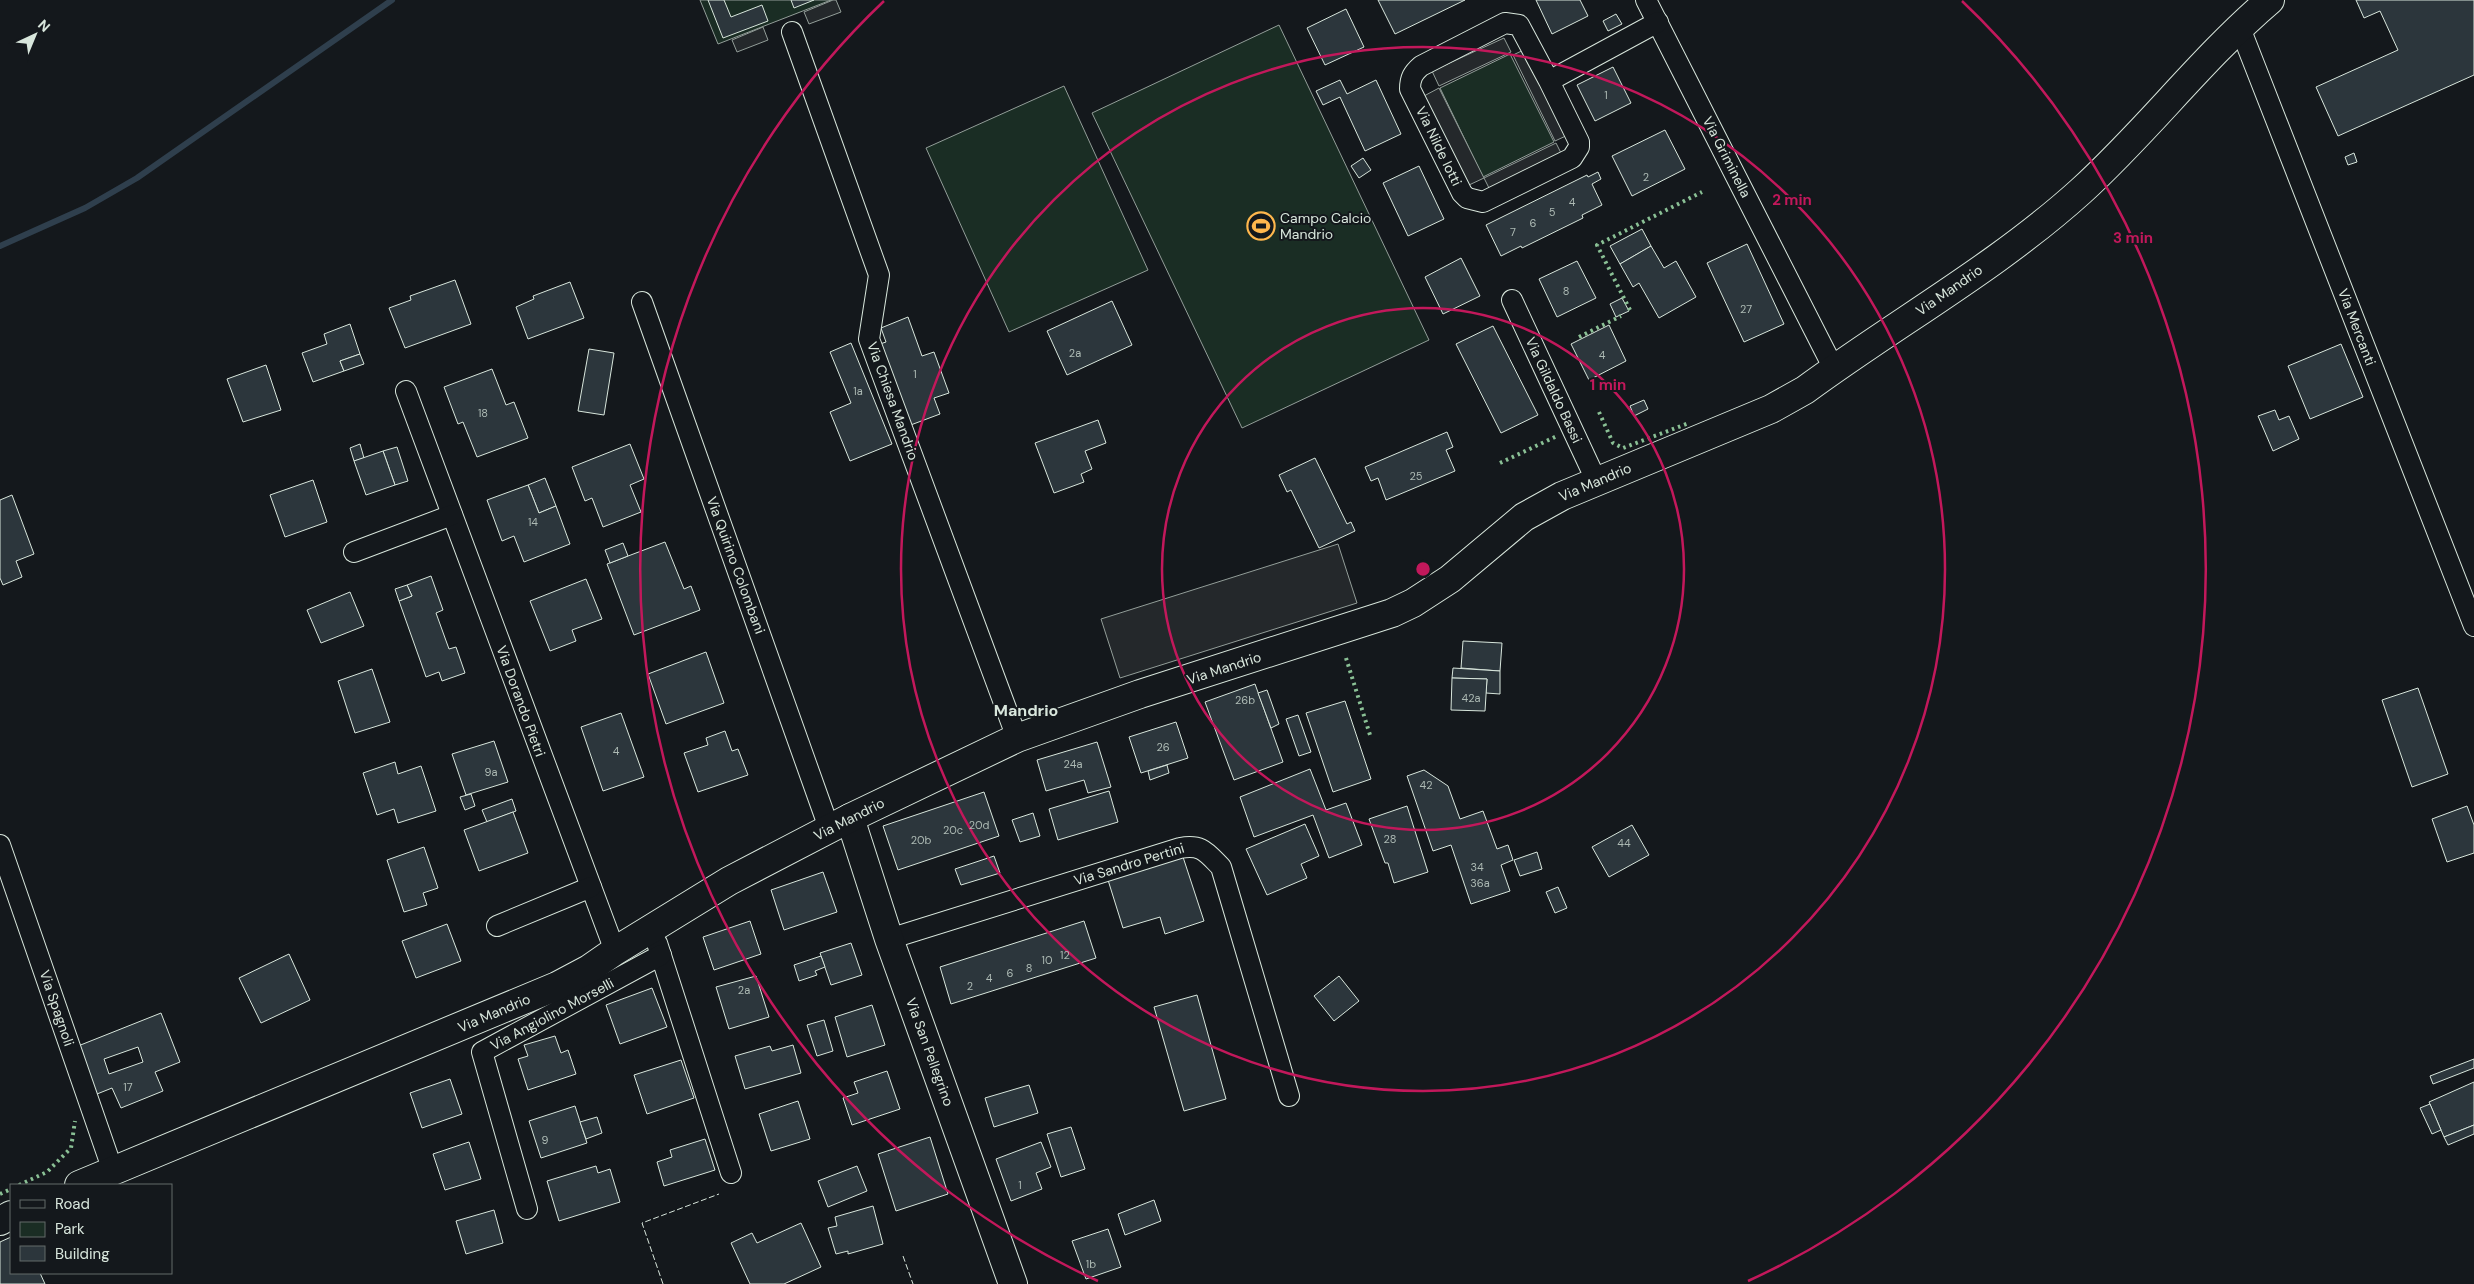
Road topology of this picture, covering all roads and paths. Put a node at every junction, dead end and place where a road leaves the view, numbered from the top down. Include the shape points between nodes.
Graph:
1 (1646, 0) edge
2 (2270, 0) edge
3 (1658, 22) junction
4 (2240, 28) junction
5 (792, 32) dead end
6 (1549, 81) junction
7 (1512, 300) dead end
8 (642, 302) dead end
9 (1834, 368) junction
10 (406, 391) dead end
11 (1596, 480) junction
12 (452, 515) junction
13 (354, 552) dead end
14 (2474, 626) edge
15 (1017, 738) junction
16 (839, 823) junction
17 (0, 845) edge
18 (591, 887) junction
19 (498, 926) dead end
20 (652, 929) junction
21 (889, 939) junction
22 (615, 950) junction
23 (661, 955) junction
24 (1289, 1096) dead end
25 (113, 1171) junction
26 (731, 1173) dead end
27 (82, 1184) edge
28 (527, 1210) dead end
29 (1013, 1284) edge

1 - 3 street, Via Griminella
2 - 4 street, Via Mandrio
3 - 6 street
3 - 9 street, Via Griminella
4 - 9 street, Via Mandrio via 2104,169 2056,213
4 - 14 street, Via Mercanti
5 - 15 street, Via Chiesa Mandrio via 879,274 870,339
6 - 6 street, Via Nilde Iotti via 1519,25 1505,23 1413,73 1410,89 1466,198 1483,202 1572,158 1579,142
7 - 11 street, Via Gildaldo Bassi
8 - 16 street, Via Quirino Colombani
9 - 11 street, Via Mandrio via 1805,390 1771,409
10 - 12 street, Via Dorando Pietri
11 - 15 street, Via Mandrio via 1524,516 1450,579 1392,613 1140,694
12 - 13 street
12 - 18 street, Via Dorando Pietri
15 - 16 street, Via Mandrio
16 - 20 street, Via Mandrio via 730,881
16 - 21 street, Via San Pellegrino
17 - 25 street, Via Spagnoli
18 - 19 street
18 - 22 street, Via Dorando Pietri
20 - 22 street, Via Mandrio
20 - 23 street
21 - 24 street, Via Sandro Pertini via 1180,848 1200,848 1221,867
21 - 29 street, Via San Pellegrino
22 - 25 street, Via Mandrio via 558,986 497,1013
23 - 26 street
23 - 28 street, Via Angiolino Morselli via 482,1052
25 - 27 street, Via Mandrio

